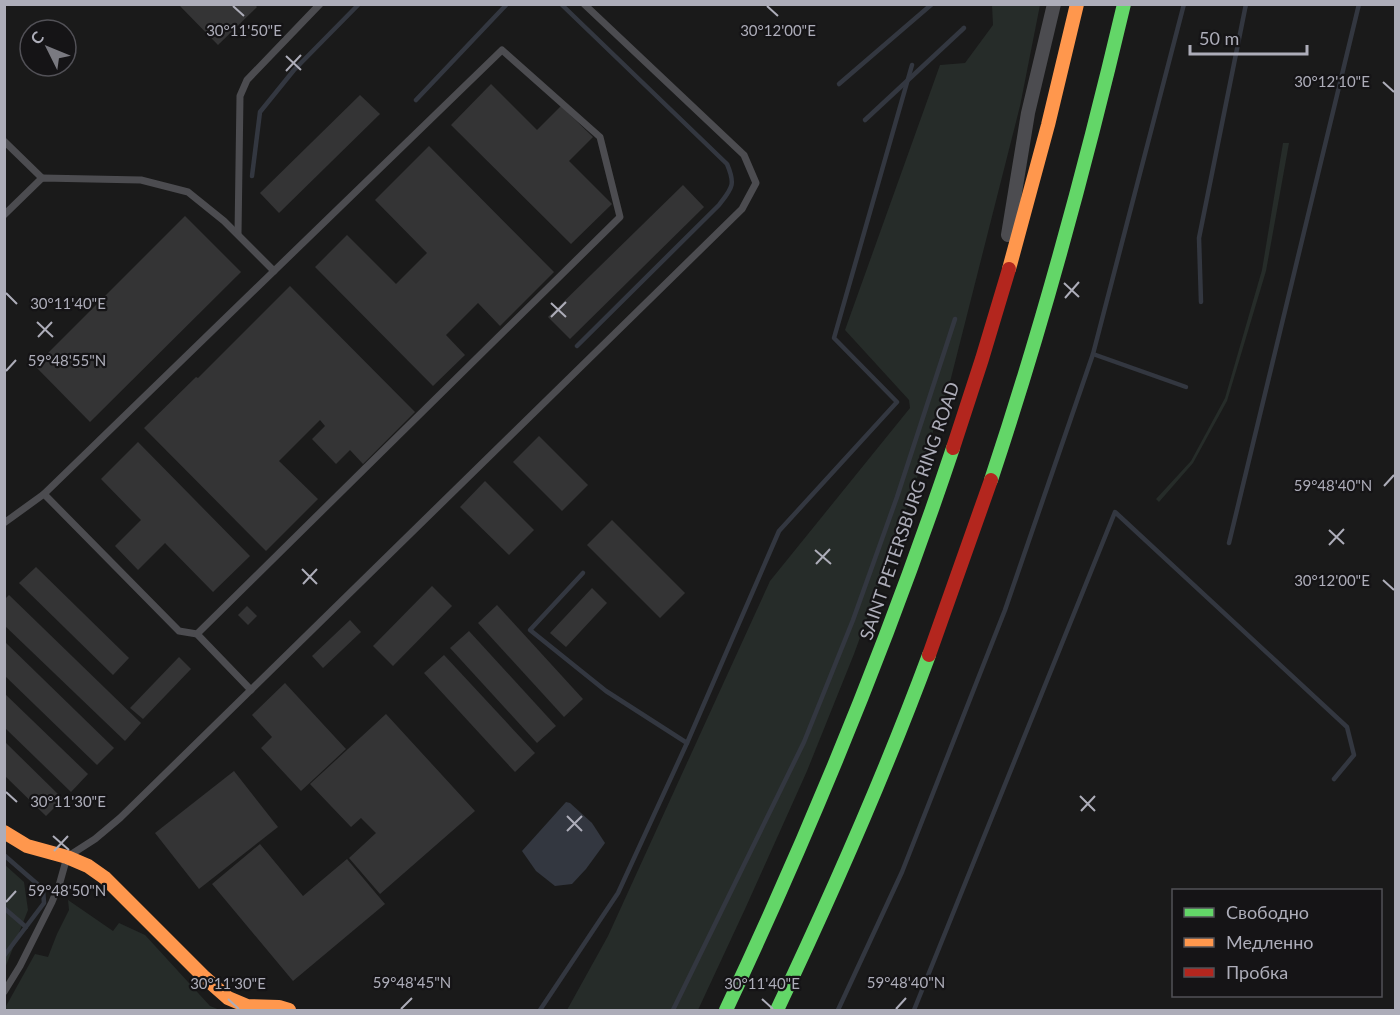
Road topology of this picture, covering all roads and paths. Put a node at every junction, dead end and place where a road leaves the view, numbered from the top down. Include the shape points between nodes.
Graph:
1 (320, 4) edge
2 (584, 4) edge
3 (1054, 4) edge
4 (1077, 4) edge
5 (1124, 4) edge
6 (4, 141) edge
7 (42, 178) junction
8 (4, 215) edge
9 (238, 234) junction
10 (274, 271) junction
11 (993, 324) junction
12 (44, 494) junction
13 (4, 524) edge
14 (197, 634) junction
15 (251, 690) junction
16 (4, 832) edge
17 (67, 857) junction
18 (4, 992) edge
19 (290, 1011) edge
20 (726, 1011) edge
21 (777, 1011) edge

1 - 9 lane via 247,80 240,96
2 - 15 lane via 744,154 756,183 742,209
3 - 11 street via 1028,113
4 - 11 main road, SAINT PETERSBURG RING ROAD
5 - 21 main road via 1074,209 985,498 924,671 872,799
6 - 7 lane
7 - 8 lane
7 - 9 lane via 141,180 188,192
9 - 10 lane
10 - 12 lane
10 - 14 lane via 502,50 600,137 620,217
11 - 20 main road, SAINT PETERSBURG RING ROAD via 941,485 875,664 820,801
12 - 13 lane
12 - 14 lane via 179,631
14 - 15 lane
15 - 17 lane via 120,818
16 - 17 main road via 27,846
17 - 18 lane via 52,902
17 - 19 main road via 105,878 228,998 247,1006

